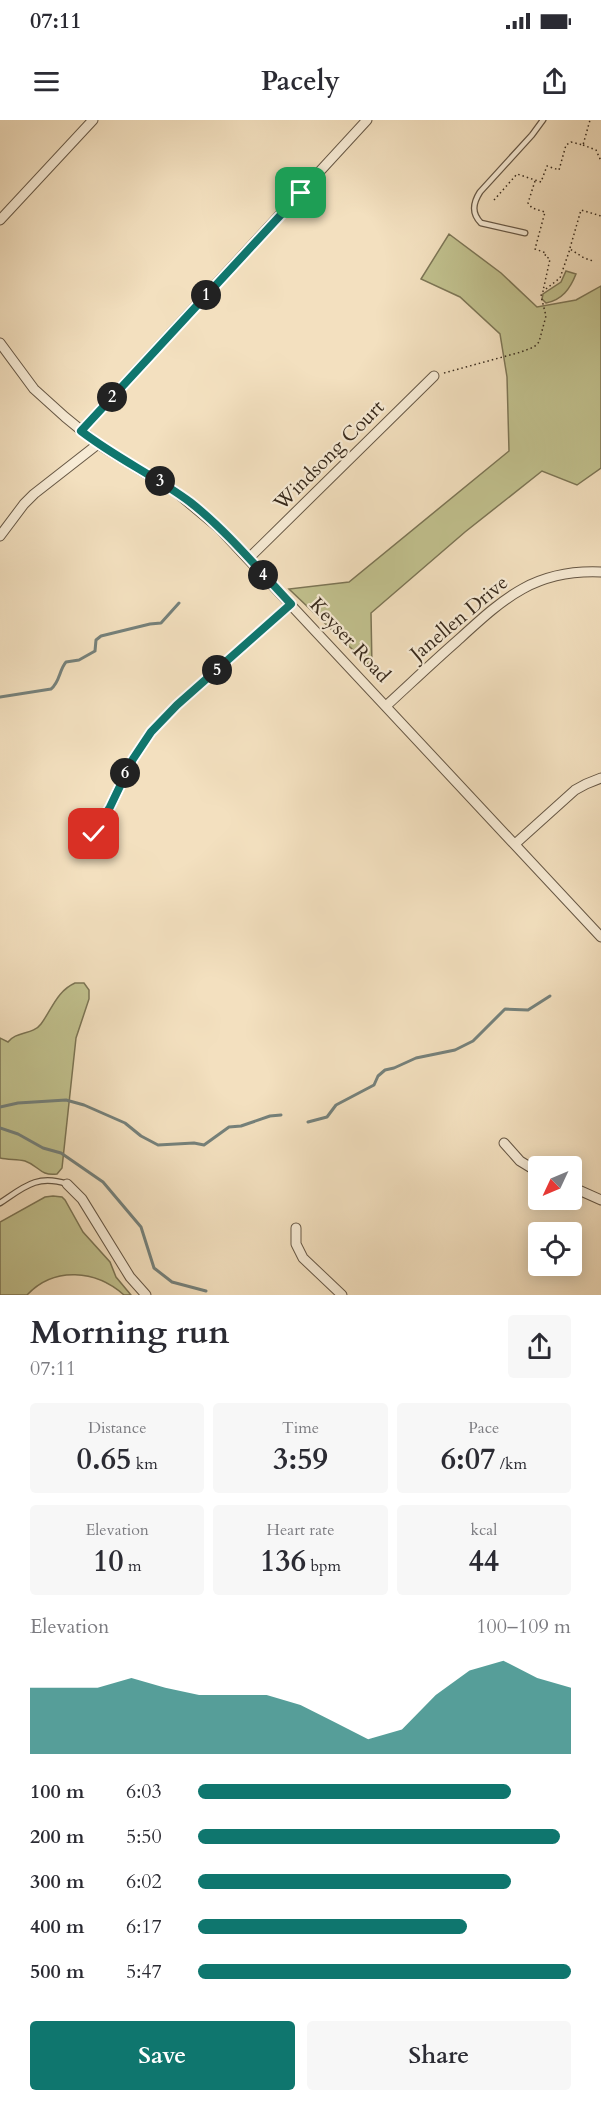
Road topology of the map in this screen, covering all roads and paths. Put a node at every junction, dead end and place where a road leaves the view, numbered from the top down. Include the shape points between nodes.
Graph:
1 (93, 120) edge
2 (367, 120) edge
3 (543, 120) edge
4 (590, 120) edge
5 (583, 145) junction
6 (601, 161) edge
7 (535, 180) junction
8 (494, 200) dead end
9 (601, 216) edge
10 (0, 220) edge
11 (525, 233) dead end
12 (570, 249) junction
13 (592, 261) dead end
14 (542, 292) junction
15 (0, 344) edge
16 (434, 376) joint
17 (81, 431) junction
18 (98, 444) junction
19 (0, 536) edge
20 (248, 559) junction
21 (601, 572) edge
22 (291, 604) junction
23 (386, 706) junction
24 (601, 778) edge
25 (94, 834) dead end
26 (515, 844) junction
27 (601, 937) edge
28 (504, 1143) dead end
29 (528, 1166) edge
30 (67, 1184) joint
31 (582, 1191) edge
32 (601, 1200) edge
33 (0, 1203) edge
34 (296, 1228) dead end
35 (146, 1295) edge
36 (342, 1295) edge

1 - 10 street
2 - 17 street
3 - 11 lane via 474,202 474,214 481,223
4 - 5 path
5 - 6 path via 596,150
5 - 7 path via 566,145 559,170 547,166 542,182
7 - 8 path via 518,174
7 - 14 path via 528,203 545,212 535,249 550,259
9 - 12 path via 581,210
12 - 13 path
12 - 14 path via 560,278
14 - 16 path via 546,316 534,347
15 - 17 street, Keyser Road via 34,389
16 - 20 street, Windsong Court
17 - 18 street, Keyser Road
18 - 19 street via 34,494
18 - 20 street, Keyser Road via 190,503
20 - 22 street, Keyser Road
21 - 23 street, Janellen Drive via 564,574 514,592
22 - 23 street, Keyser Road
22 - 25 street via 151,732 129,765
23 - 26 street, Keyser Road
24 - 26 street via 575,790
26 - 27 street, Keyser Road
28 - 29 street
30 - 33 lane via 33,1182
30 - 35 street via 82,1199 130,1277
31 - 32 street
34 - 36 street via 296,1244 303,1258

